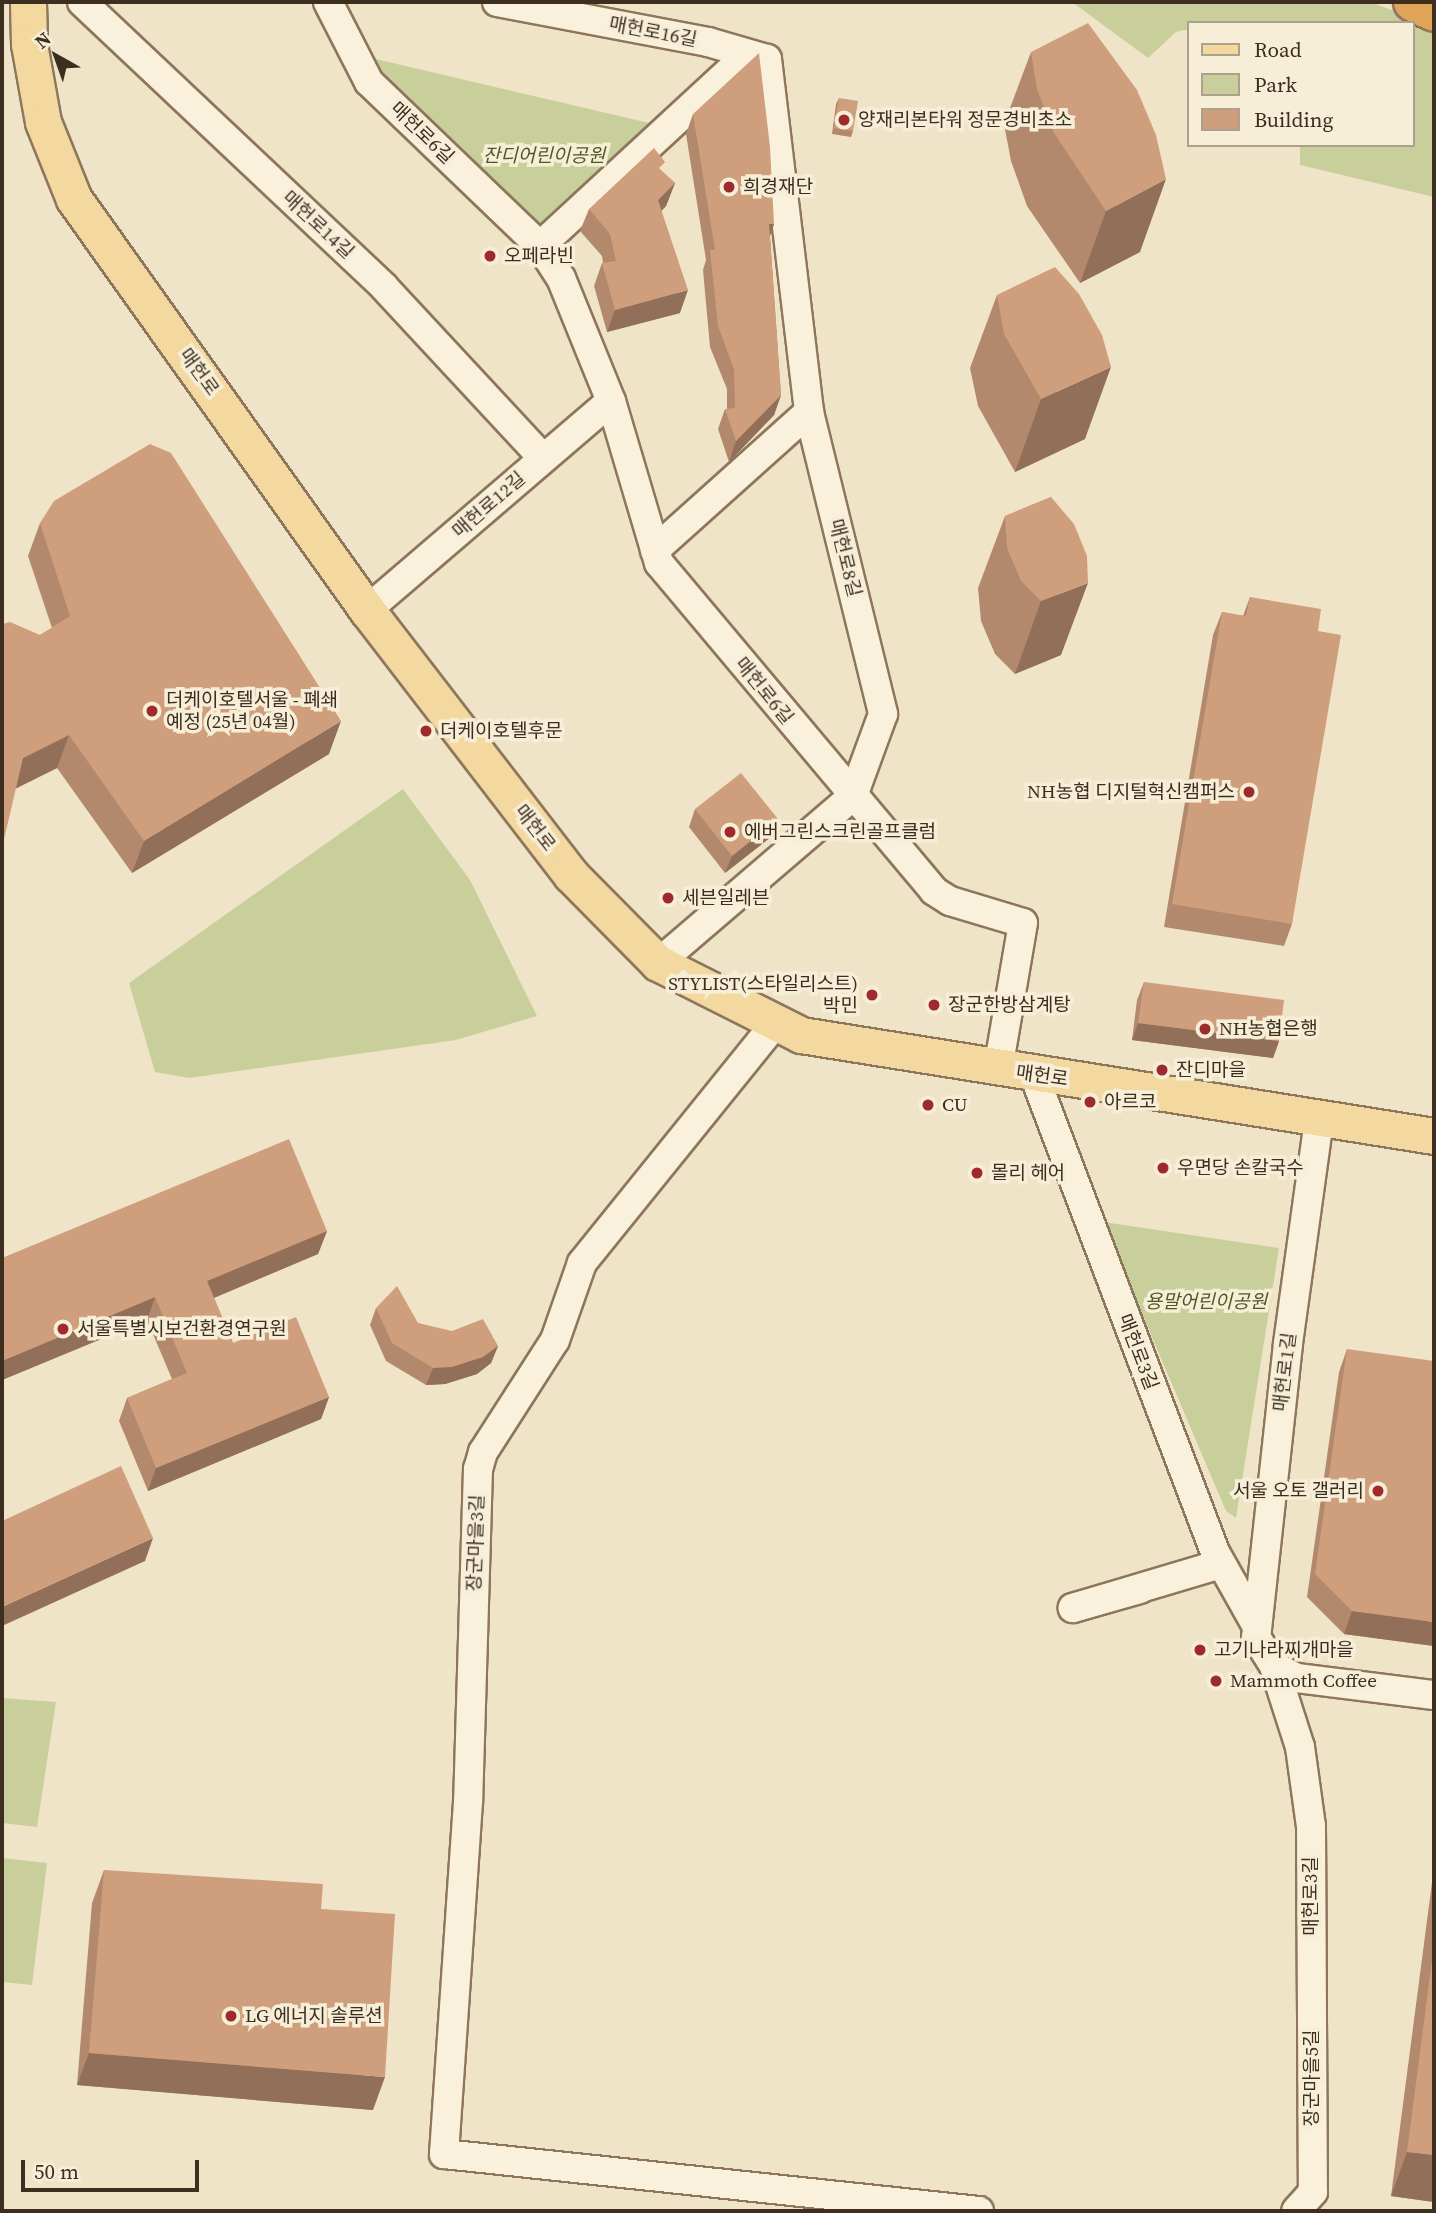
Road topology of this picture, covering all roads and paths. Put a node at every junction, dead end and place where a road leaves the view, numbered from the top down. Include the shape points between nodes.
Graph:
1 (29, 2) edge
2 (82, 2) edge
3 (328, 2) edge
4 (497, 2) edge
5 (1413, 2) edge
6 (1434, 12) edge
7 (757, 57) junction
8 (540, 246) junction
9 (611, 401) junction
10 (809, 412) junction
11 (543, 458) junction
12 (655, 550) junction
13 (367, 610) junction
14 (853, 796) junction
15 (658, 963) junction
16 (774, 1025) junction
17 (998, 1070) junction
18 (1034, 1075) junction
19 (1319, 1120) junction
20 (1434, 1136) edge
21 (1221, 1564) junction
22 (1073, 1608) dead end
23 (1255, 1623) junction
24 (1274, 1666) junction
25 (1434, 1695) edge
26 (1312, 1964) joint
27 (1304, 2202) edge
28 (979, 2211) edge

1 - 13 main road, 매헌로 via 29,44 43,122 74,199
2 - 11 street, 매헌로14길 via 384,287
3 - 8 street, 매헌로6길 via 369,82
4 - 7 street, 매헌로16길 via 708,42
5 - 6 highway
7 - 8 street
7 - 10 street, 매헌로8길
8 - 9 street, 매헌로6길 via 561,278
9 - 11 street, 매헌로12길
9 - 12 street, 매헌로6길
10 - 12 street
10 - 14 street, 매헌로8길 via 883,714
11 - 13 street, 매헌로12길
12 - 14 street, 매헌로6길 via 659,563
13 - 15 main road, 매헌로 via 572,875
14 - 15 street, 매헌로8길
14 - 17 street, 매헌로6길 via 934,891 950,901 1023,923
15 - 16 main road, 매헌로
16 - 17 main road, 매헌로 via 801,1035
16 - 28 street, 장군마을3길 via 582,1263 555,1340 483,1452 478,1469 468,1802 444,2154
17 - 18 main road, 매헌로
18 - 19 main road, 매헌로
18 - 21 street, 매헌로3길
19 - 20 main road, 매헌로
19 - 23 street, 매헌로1길
21 - 22 street
21 - 23 street, 매헌로3길
23 - 24 street, 매헌로3길 via 1260,1649
24 - 25 street via 1324,1685
24 - 26 street, 매헌로3길 via 1300,1747 1311,1826
26 - 27 street, 장군마을5길

